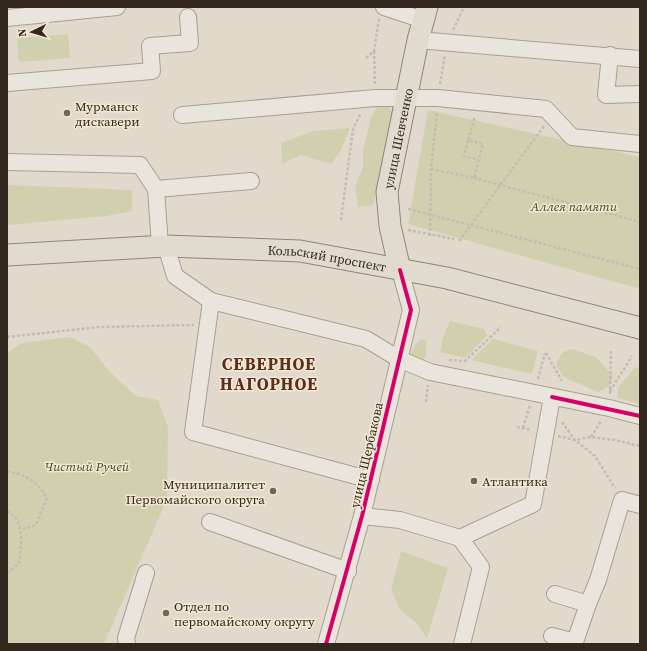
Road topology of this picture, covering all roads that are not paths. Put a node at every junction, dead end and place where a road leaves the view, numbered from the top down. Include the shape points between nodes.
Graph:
1 (116, 7) edge
2 (382, 11) edge
3 (188, 17) dead end
4 (7, 18) edge
5 (422, 22) edge
6 (610, 55) junction
7 (640, 59) edge
8 (7, 83) edge
9 (640, 94) edge
10 (406, 98) junction
11 (182, 115) dead end
12 (640, 144) edge
13 (7, 162) edge
14 (251, 181) dead end
15 (156, 189) junction
16 (163, 246) junction
17 (7, 254) edge
18 (400, 270) junction
19 (211, 301) junction
20 (640, 328) edge
21 (398, 359) junction
22 (552, 397) junction
23 (640, 416) edge
24 (371, 480) junction
25 (640, 505) edge
26 (362, 516) junction
27 (210, 522) dead end
28 (460, 538) junction
29 (348, 571) junction
30 (146, 573) dead end
31 (555, 594) dead end
32 (588, 604) junction
33 (552, 636) dead end
34 (127, 644) edge
35 (326, 644) edge
36 (462, 644) edge

1 - 4 street
2 - 5 street
3 - 8 street via 190,44 150,46 152,71
5 - 6 street via 446,43
5 - 10 main road, улица Шевченко
6 - 7 street
6 - 9 street via 606,95
10 - 11 street via 375,98
10 - 12 street via 438,98 546,109 572,137
10 - 18 main road, улица Шевченко via 388,192 390,226
13 - 15 street via 140,165
14 - 15 street
15 - 16 street
16 - 17 main road, Кольский проспект
16 - 18 main road, Кольский проспект via 300,251
16 - 19 street via 175,276
18 - 20 main road, Кольский проспект via 447,278
18 - 21 street, улица Щербакова via 411,310
19 - 21 street via 366,339
19 - 24 street via 193,432
21 - 22 street via 430,372
21 - 24 street, улица Щербакова
22 - 23 street
22 - 28 street via 533,504
24 - 26 street, улица Щербакова
25 - 32 street via 622,500 598,580
26 - 28 street via 400,520
26 - 29 street, улица Щербакова
27 - 29 street
28 - 36 street via 481,567
29 - 35 street, улица Щербакова
30 - 34 street via 126,638
31 - 32 street
32 - 33 street via 575,642

